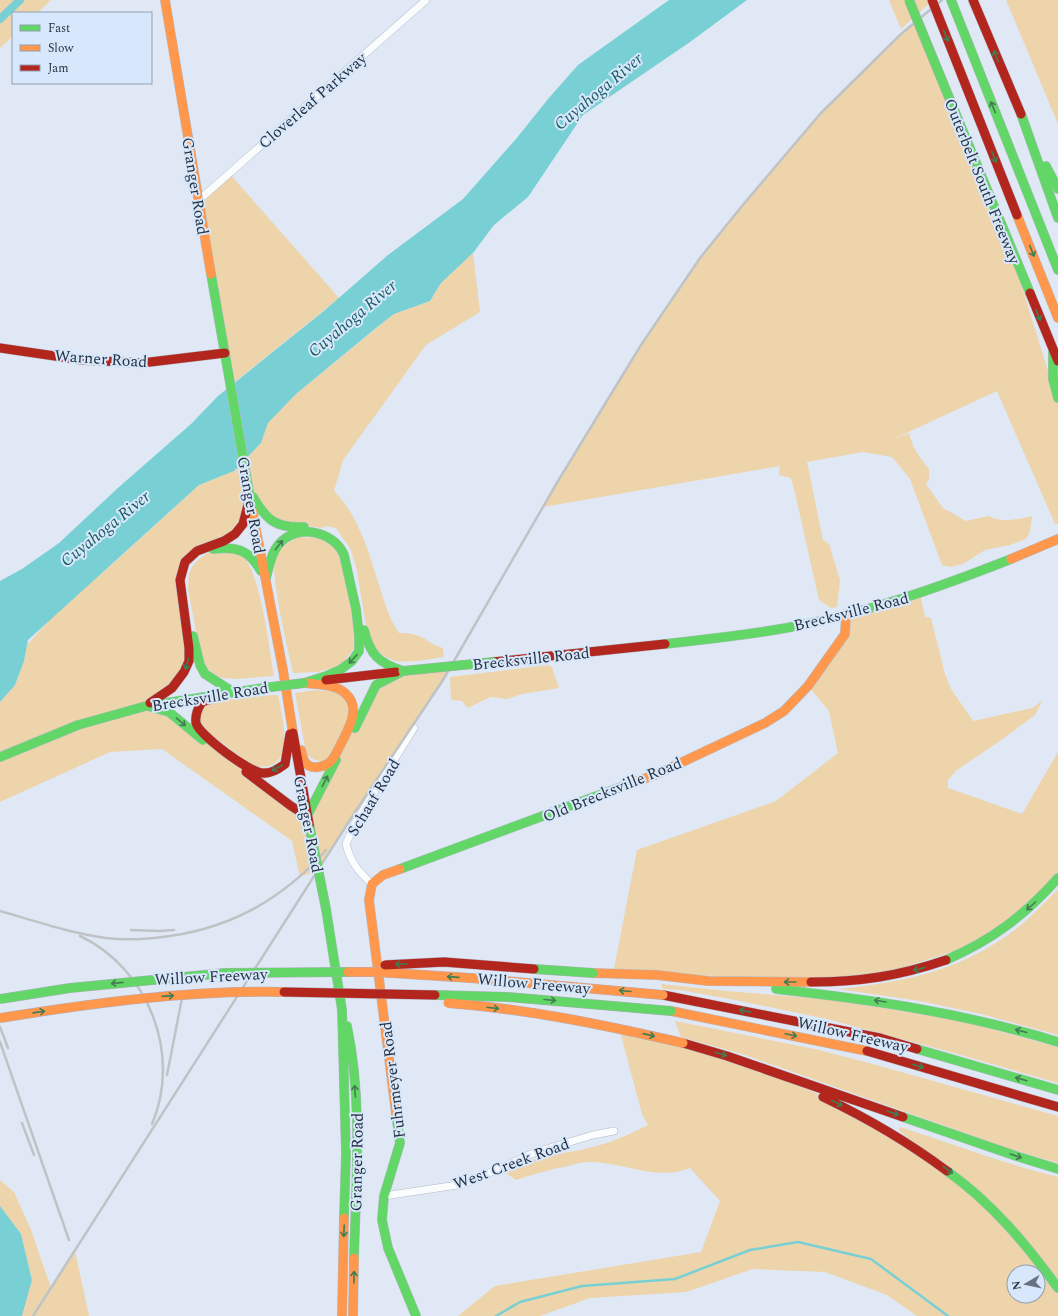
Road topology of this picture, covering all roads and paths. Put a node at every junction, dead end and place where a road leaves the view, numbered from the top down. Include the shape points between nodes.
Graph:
1 (165, 0) edge
2 (426, 0) edge
3 (909, 0) edge
4 (932, 0) edge
5 (950, 0) edge
6 (973, 0) edge
7 (1022, 118) junction
8 (1058, 190) edge
9 (199, 200) junction
10 (1058, 218) edge
11 (1058, 270) edge
12 (1058, 318) edge
13 (1052, 347) junction
14 (0, 348) edge
15 (225, 353) junction
16 (1058, 361) edge
17 (1058, 398) edge
18 (250, 492) junction
19 (1058, 539) edge
20 (265, 581) junction
21 (846, 614) junction
22 (403, 671) junction
23 (304, 683) junction
24 (233, 692) junction
25 (146, 706) junction
26 (292, 721) junction
27 (414, 728) dead end
28 (0, 757) edge
29 (307, 816) junction
30 (1058, 878) edge
31 (372, 884) junction
32 (225, 973) junction
33 (706, 981) junction
34 (273, 992) junction
35 (0, 999) edge
36 (342, 1010) junction
37 (0, 1018) edge
38 (1058, 1042) edge
39 (764, 1069) junction
40 (1058, 1090) edge
41 (1058, 1107) edge
42 (346, 1118) junction
43 (357, 1118) junction
44 (614, 1131) dead end
45 (1058, 1169) edge
46 (384, 1196) junction
47 (1058, 1288) edge
48 (342, 1316) edge
49 (353, 1316) edge
50 (416, 1316) edge

1 - 9 main road, Granger Road
2 - 9 street, Cloverleaf Parkway
3 -> 13 main road, Outerbelt South Freeway, bridge
4 -> 12 main road, bridge
11 -> 5 main road
7 -> 6 main road
7 - 8 main road
7 - 10 main road
9 - 15 main road, Granger Road
13 - 16 main road, Outerbelt South Freeway
13 - 17 main road via 1053,379
14 - 15 main road, Warner Road via 82,360 142,364
15 - 18 main road, Granger Road
18 - 20 main road, Granger Road
18 - 22 main road via 264,514 278,525 292,528 323,528 339,536 351,558 368,646 380,662
18 -> 25 main road via 243,524 235,534 197,551 185,562 180,580 189,661 172,688
19 - 21 main road, Brecksville Road via 937,587
20 -> 23 main road via 273,553 282,540 293,534 321,534 340,548 346,562 357,619 360,644 358,654 341,670
20 - 24 main road via 250,555 229,547 209,550 196,557 186,574 186,597 200,665 205,674
20 - 26 main road, Granger Road
21 - 22 main road, Brecksville Road, bridge via 792,627 733,636
21 - 31 main road, Old Brecksville Road via 844,634 822,667 798,698 765,723 655,775 383,875
22 - 23 main road, Brecksville Road
29 -> 22 main road via 376,685
23 - 24 main road, Brecksville Road, bridge
23 - 26 main road via 329,686 344,692 353,705 353,720 331,761 326,766 319,767 304,761
24 - 25 main road, Brecksville Road
26 -> 24 main road via 285,764 275,771 261,774 250,770 205,735 197,724 196,715 202,702
25 - 28 main road, Brecksville Road via 78,725
25 -> 29 main road via 169,712
26 - 29 main road, Granger Road
27 - 31 street, Schaaf Road via 355,823 346,844 354,865
29 - 36 main road, Granger Road, bridge via 336,960
30 -> 33 main road via 1034,905 1010,925 986,941 950,959 924,968 847,981
31 - 46 main road, Fuhrmeyer Road via 369,900 400,1143
33 -> 32 main road, bridge via 658,975 444,962
32 -> 35 main road, Willow Freeway, bridge via 70,988
40 -> 32 main road, Willow Freeway, bridge via 880,1038 663,994 376,972
38 -> 33 main road via 997,1024 907,1005
37 -> 34 main road, Willow Freeway, bridge via 145,998
34 -> 39 main road, bridge via 512,1010 619,1028 727,1056
34 -> 41 main road, Willow Freeway, bridge via 508,997 671,1011 864,1051
36 - 42 main road, Granger Road
43 -> 36 main road, Granger Road via 351,1044
39 -> 45 main road
39 -> 47 main road via 859,1114 909,1142 939,1163 999,1215
42 - 43 main road
42 -> 48 main road, Granger Road
49 -> 43 main road, Granger Road
44 - 46 street, West Creek Road via 536,1152 464,1184
46 - 50 main road, Fuhrmeyer Road via 382,1220 388,1248

